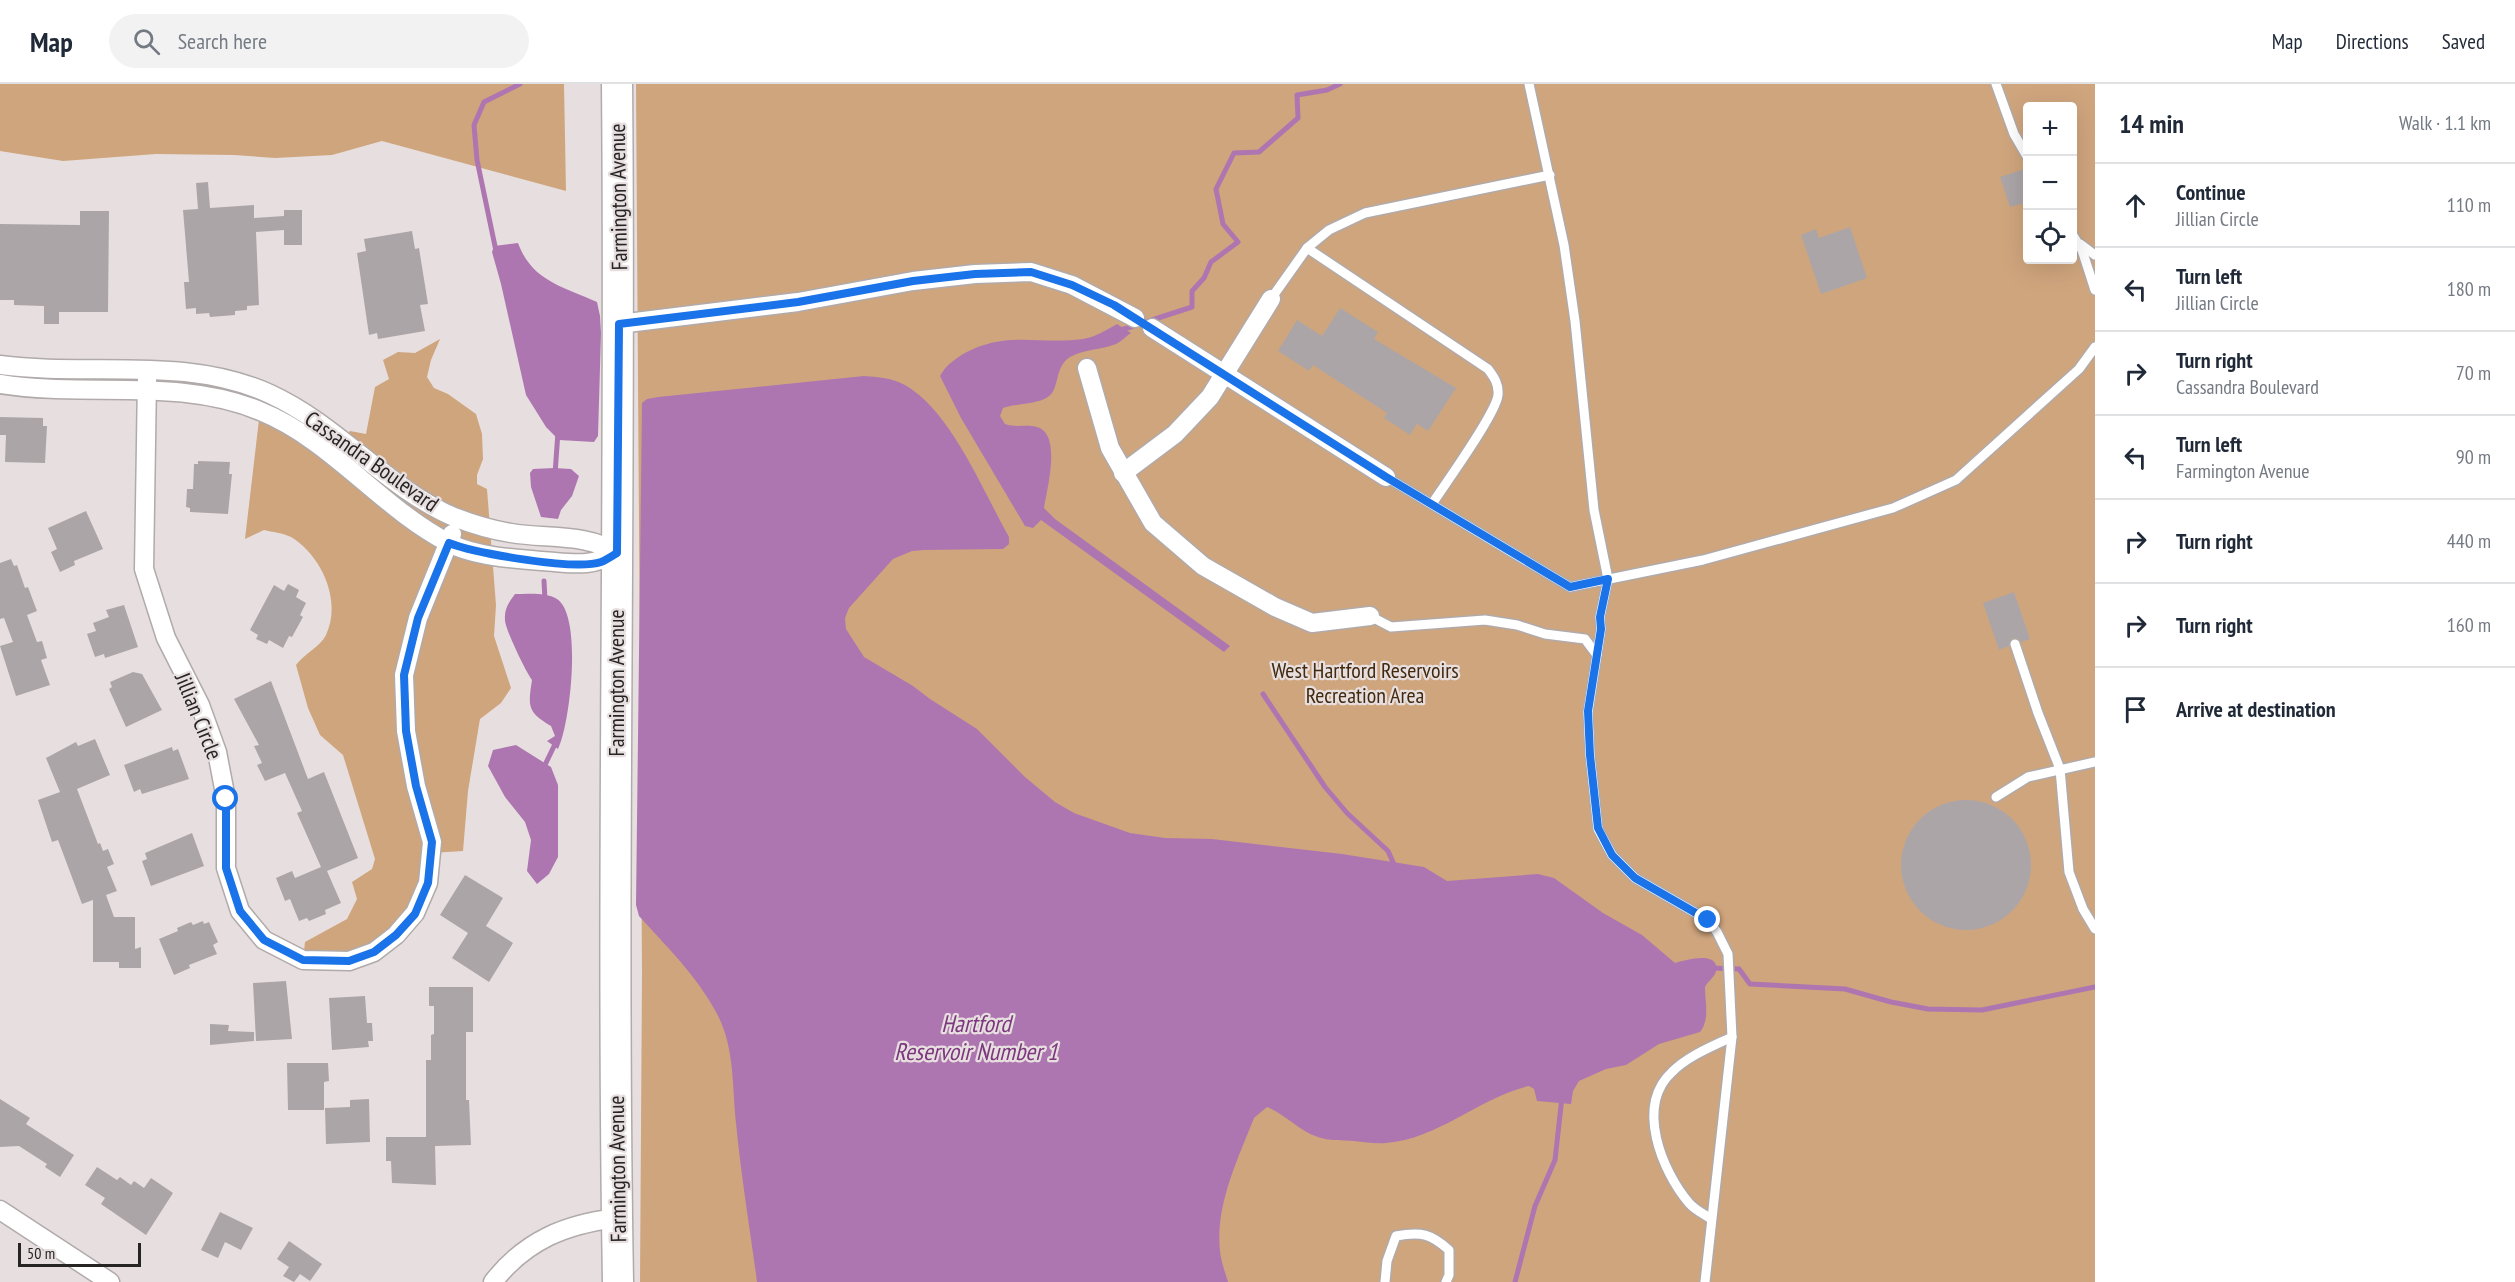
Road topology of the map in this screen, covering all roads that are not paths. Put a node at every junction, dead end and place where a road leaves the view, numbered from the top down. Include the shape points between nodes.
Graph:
1 (617, 84) edge
2 (1529, 84) edge
3 (1996, 84) edge
4 (2027, 156) edge
5 (1550, 175) junction
6 (2077, 240) edge
7 (2077, 245) edge
8 (1307, 248) junction
9 (2095, 255) edge
10 (2095, 291) edge
11 (1270, 299) joint
12 (1136, 318) joint
13 (619, 324) junction
14 (1152, 328) joint
15 (2095, 339) edge
16 (2095, 347) edge
17 (2088, 357) junction
18 (0, 365) edge
19 (1087, 368) dead end
20 (147, 370) junction
21 (1223, 373) junction
22 (0, 384) edge
23 (148, 390) junction
24 (1123, 473) junction
25 (1386, 477) joint
26 (1432, 504) junction
27 (458, 518) junction
28 (449, 543) junction
29 (617, 553) junction
30 (1608, 579) junction
31 (1370, 616) joint
32 (2015, 644) dead end
33 (1597, 655) junction
34 (2095, 762) edge
35 (2060, 769) junction
36 (1996, 797) dead end
37 (2095, 929) edge
38 (1732, 1037) junction
39 (0, 1210) edge
40 (617, 1218) junction
41 (1711, 1219) junction
42 (110, 1282) edge
43 (493, 1282) edge
44 (618, 1282) edge
45 (1385, 1282) edge
46 (1446, 1282) edge
47 (1705, 1282) edge

1 - 13 main road, Farmington Avenue
2 - 5 lane
3 - 4 lane via 2014,134
5 - 8 lane via 1365,213 1329,230
5 - 30 lane via 1564,245 1594,510
6 - 9 lane
7 - 10 lane
8 - 11 lane
8 - 26 lane via 1488,369 1495,379 1498,398 1490,415
11 - 21 street
12 - 13 street via 1072,285 1031,272 913,281 788,303
12 - 14 lane
13 - 29 main road, Farmington Avenue
14 - 21 street
15 - 17 lane
16 - 17 lane
17 - 30 lane via 1956,480 1893,508 1703,560
18 - 20 street, Cassandra Boulevard
19 - 24 street via 1104,432
20 - 23 street, Jillian Circle
20 - 27 street, Cassandra Boulevard via 231,380 269,393 326,426 425,502
21 - 24 street via 1210,397 1175,434
21 - 25 street
22 - 23 street, Cassandra Boulevard via 70,391
23 - 28 street, Cassandra Boulevard via 216,398 260,411 296,430 389,503
23 - 28 street, Jillian Circle via 144,569 166,638 200,705 217,752 226,799 226,868 240,911 264,940 303,960 349,961 374,952 415,914 428,883 432,842 406,731 404,675 418,618
24 - 31 street via 1153,523 1203,566 1312,623
25 - 26 lane
26 - 30 lane via 1570,587
27 - 28 street, Jillian Circle
27 - 29 street, Cassandra Boulevard via 510,533 591,541
28 - 29 street, Cassandra Boulevard via 479,552 582,564 600,562
29 - 40 main road, Farmington Avenue
30 - 33 lane
31 - 33 lane via 1391,627 1485,620 1517,625 1545,634 1585,639
32 - 35 lane
33 - 38 lane via 1588,711 1598,828 1612,855 1635,878 1708,920 1717,932 1728,954
34 - 35 lane
35 - 36 lane via 2028,777
35 - 37 lane via 2069,872
38 - 41 lane
38 - 41 lane via 1695,1055 1670,1073 1657,1095 1654,1118 1657,1139 1676,1186 1691,1205
39 - 42 street
40 - 43 street via 554,1233 511,1263
40 - 44 main road, Farmington Avenue
41 - 47 lane
45 - 46 lane via 1396,1236 1413,1233 1434,1237 1449,1250

